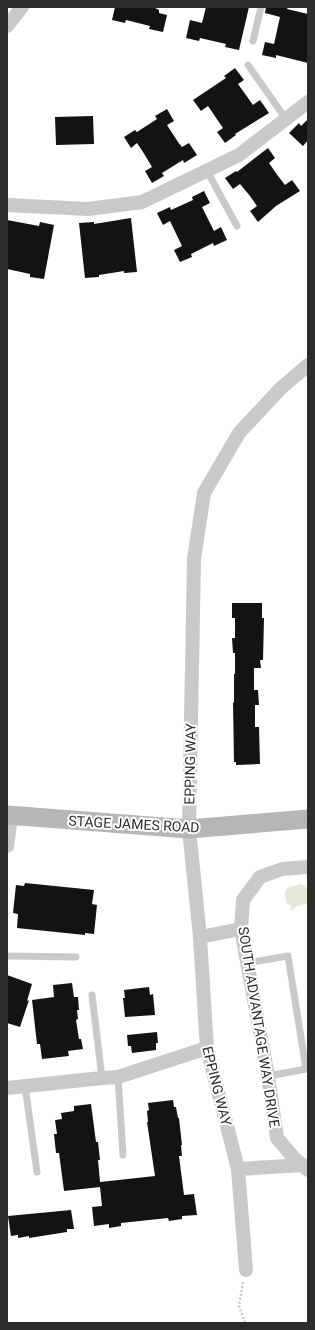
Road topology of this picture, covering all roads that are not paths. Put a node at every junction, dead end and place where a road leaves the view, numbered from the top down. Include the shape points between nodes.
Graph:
1 (22, 7) edge
2 (261, 7) edge
3 (7, 26) edge
4 (253, 41) dead end
5 (248, 64) dead end
6 (308, 102) edge
7 (286, 119) junction
8 (207, 170) junction
9 (7, 205) edge
10 (237, 226) dead end
11 (308, 365) edge
12 (9, 816) edge
13 (308, 819) edge
14 (189, 829) junction
15 (7, 846) edge
16 (308, 867) edge
17 (242, 928) junction
18 (200, 936) junction
19 (7, 956) edge
20 (76, 957) dead end
21 (248, 963) junction
22 (92, 995) dead end
23 (207, 1048) junction
24 (268, 1076) junction
25 (118, 1077) junction
26 (102, 1078) junction
27 (25, 1086) junction
28 (7, 1088) edge
29 (123, 1156) dead end
30 (305, 1168) edge
31 (238, 1169) junction
32 (37, 1172) dead end
33 (246, 1270) road end

1 - 3 street
2 - 4 lane
5 - 7 lane
6 - 7 street
7 - 8 street via 239,155
8 - 9 street via 142,202 88,209
8 - 10 lane
11 - 14 street, EPPING WAY via 281,388 239,433 204,493 194,559
12 - 14 main road, STAGE JAMES ROAD
12 - 15 street
13 - 14 main road, STAGE JAMES ROAD
14 - 18 street, EPPING WAY
16 - 17 street, SOUTH ADVANTAGE WAY DRIVE via 282,869 260,877 243,900
17 - 18 street
17 - 21 street, SOUTH ADVANTAGE WAY DRIVE
18 - 23 street, EPPING WAY
19 - 20 lane
21 - 24 street, SOUTH ADVANTAGE WAY DRIVE
21 - 24 lane via 288,956 306,1069
22 - 26 lane
23 - 25 street
23 - 31 street, EPPING WAY
24 - 30 street, SOUTH ADVANTAGE WAY DRIVE via 277,1138
25 - 26 street
25 - 29 lane
26 - 27 street
27 - 28 street
27 - 32 lane
30 - 31 street
31 - 33 street, EPPING WAY

